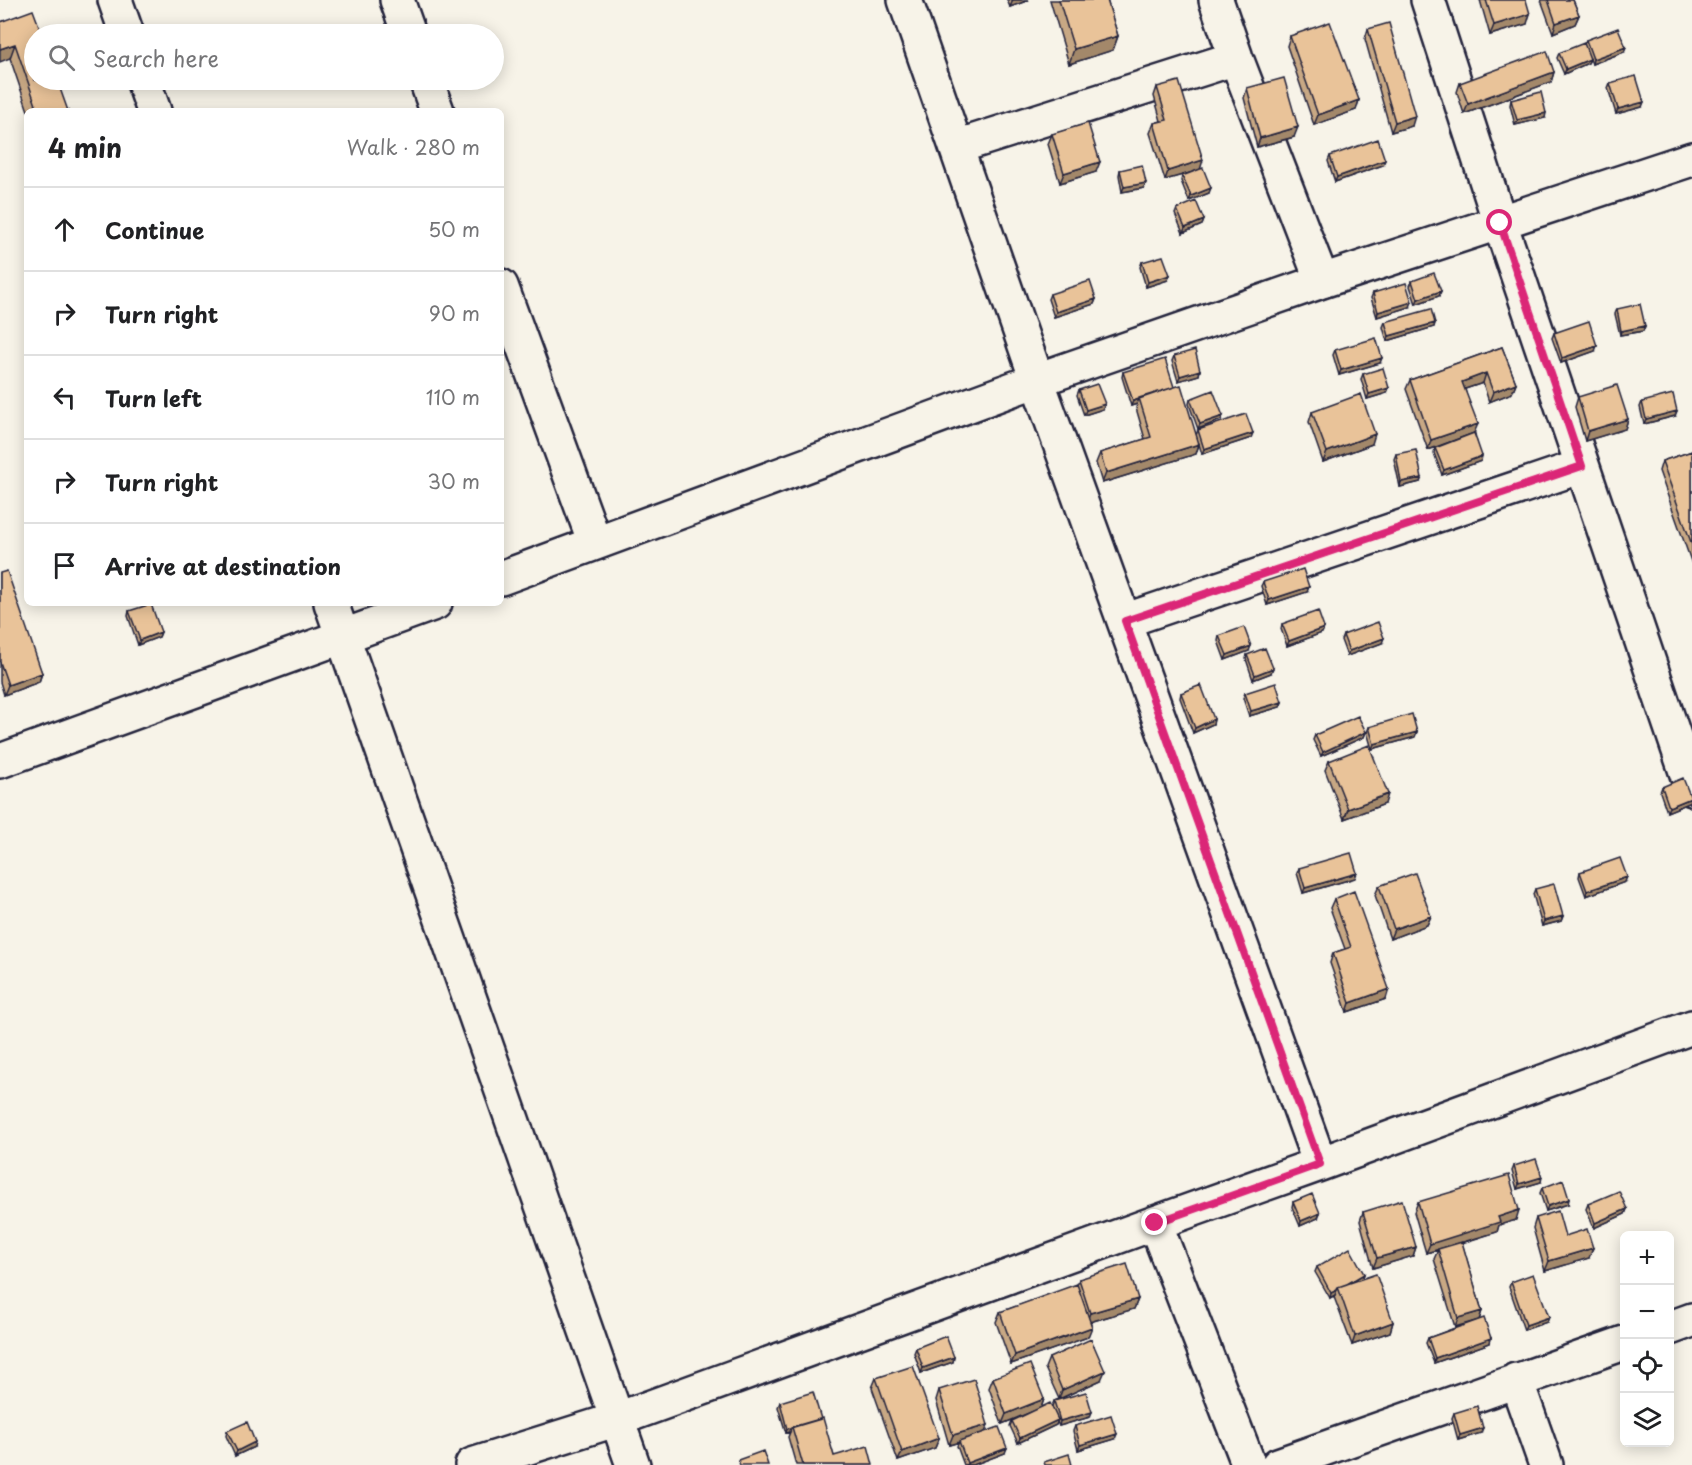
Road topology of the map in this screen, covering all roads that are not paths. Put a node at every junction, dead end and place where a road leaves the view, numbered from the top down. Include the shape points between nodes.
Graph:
1 (115, 0) edge
2 (397, 0) edge
3 (904, 0) edge
4 (1216, 0) edge
5 (1428, 0) edge
6 (123, 24) edge
7 (405, 24) edge
8 (1236, 58) junction
9 (147, 90) edge
10 (430, 90) edge
11 (153, 108) edge
12 (436, 108) edge
13 (956, 147) junction
14 (1692, 159) edge
15 (1500, 223) junction
16 (1322, 281) junction
17 (504, 294) edge
18 (1037, 380) junction
19 (1582, 466) junction
20 (595, 543) junction
21 (504, 577) edge
22 (332, 606) edge
23 (427, 606) edge
24 (1125, 621) junction
25 (343, 637) junction
26 (1679, 708) edge
27 (0, 761) edge
28 (1692, 789) edge
29 (1692, 1027) edge
30 (1320, 1164) junction
31 (1155, 1223) junction
32 (1692, 1320) edge
33 (1674, 1327) edge
34 (1620, 1344) edge
35 (1516, 1380) junction
36 (618, 1419) junction
37 (472, 1465) edge
38 (633, 1465) edge
39 (1249, 1465) edge
40 (1278, 1465) edge
41 (1546, 1465) edge

1 - 6 street
2 - 7 street
3 - 13 street
4 - 8 street
5 - 15 street
8 - 13 street
8 - 16 street
9 - 11 street
10 - 12 street
13 - 18 street
14 - 15 street
15 - 16 street
15 - 19 street
16 - 18 street
17 - 20 street
18 - 20 street
18 - 24 street
19 - 24 street
19 - 26 street
20 - 21 street
22 - 25 street
23 - 25 street
24 - 30 street
25 - 27 street
25 - 36 street
26 - 28 street
29 - 30 street
30 - 31 street
31 - 36 street
31 - 39 street
32 - 33 street
34 - 35 street
35 - 40 street
35 - 41 street
36 - 37 street
36 - 38 street

